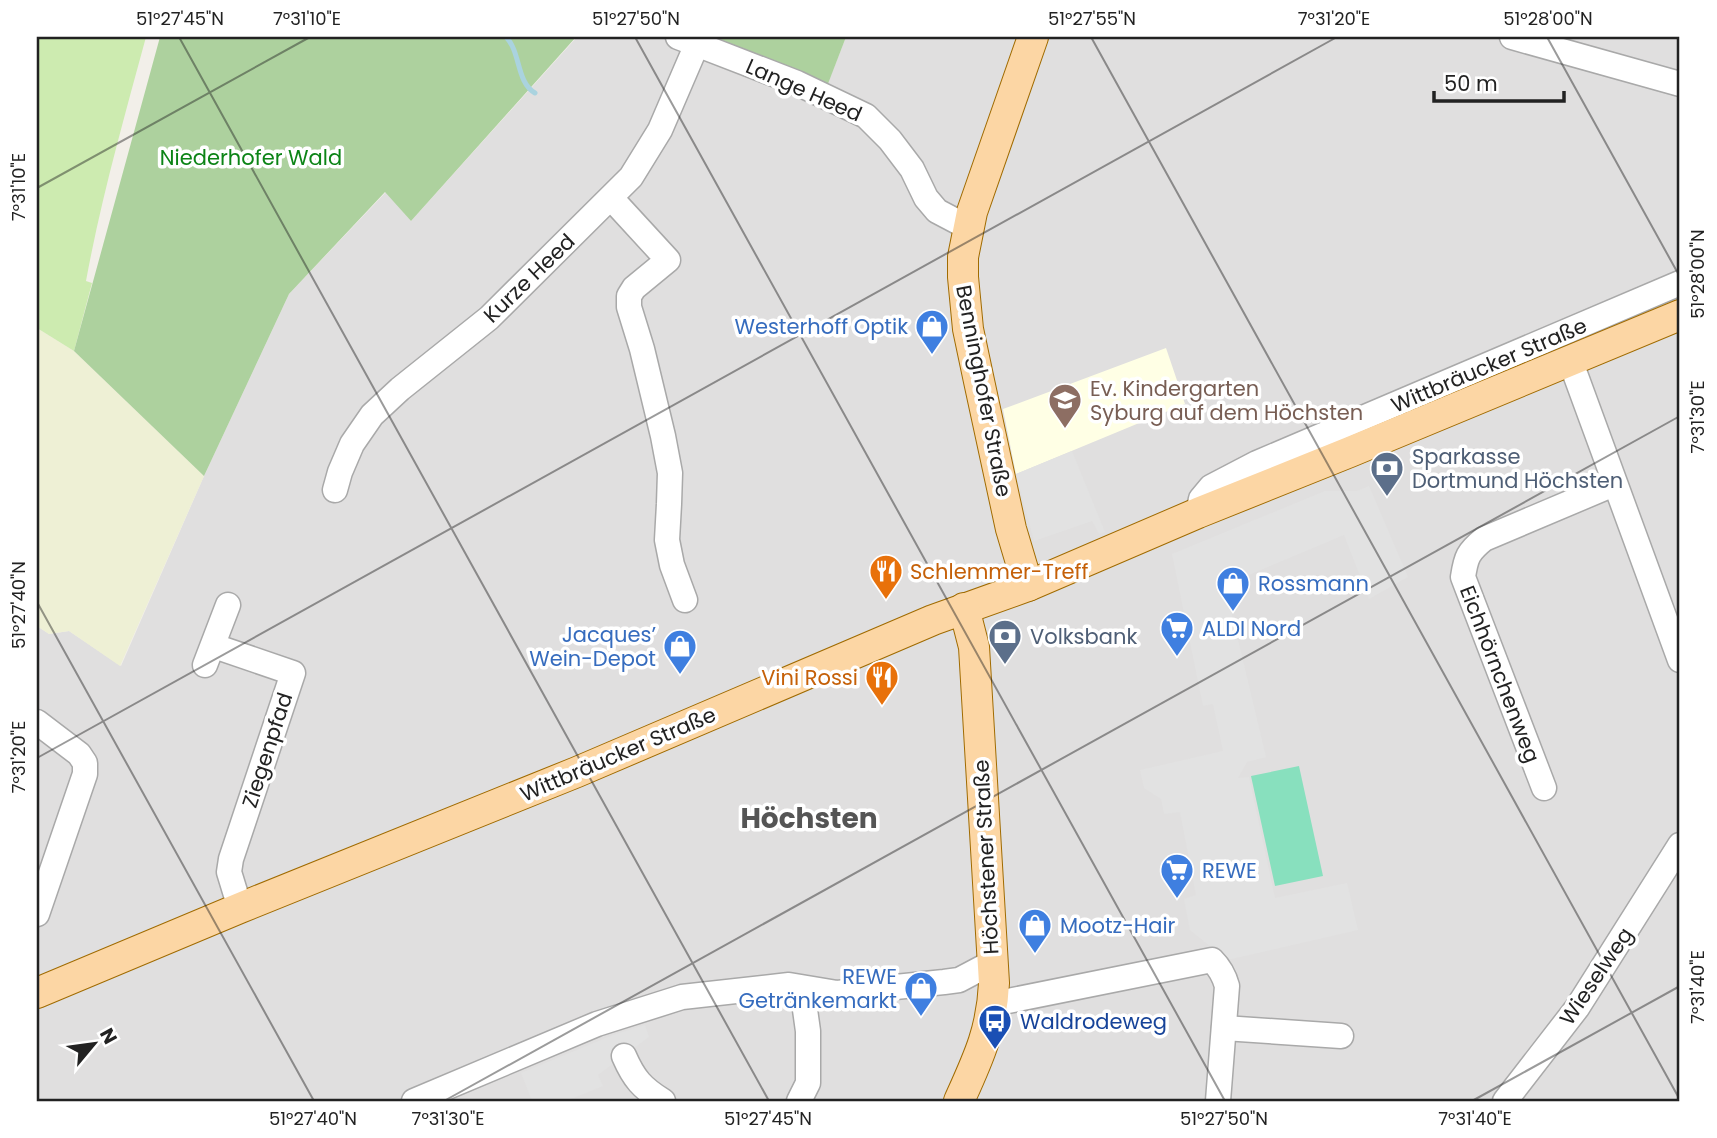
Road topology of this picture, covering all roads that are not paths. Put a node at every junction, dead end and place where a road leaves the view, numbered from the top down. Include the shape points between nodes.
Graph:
1 (1033, 37) edge
2 (1512, 37) edge
3 (687, 40) edge
4 (1680, 84) edge
5 (611, 198) junction
6 (968, 225) junction
7 (1680, 283) edge
8 (1680, 315) edge
9 (1570, 360) junction
10 (1615, 484) junction
11 (335, 490) dead end
12 (1198, 513) junction
13 (1028, 586) junction
14 (685, 600) dead end
15 (228, 605) dead end
16 (964, 608) junction
17 (1680, 660) edge
18 (37, 722) edge
19 (1544, 788) dead end
20 (1680, 845) edge
21 (240, 908) junction
22 (37, 914) edge
23 (993, 962) junction
24 (802, 988) junction
25 (37, 993) edge
26 (993, 1004) junction
27 (1224, 1028) junction
28 (1341, 1036) dead end
29 (624, 1056) dead end
30 (414, 1101) edge
31 (663, 1101) edge
32 (799, 1101) edge
33 (958, 1101) edge
34 (1218, 1101) edge
35 (1505, 1101) edge

1 - 6 main road, Benninghofer Straße
2 - 4 street
3 - 5 street, Kurze Heed via 660,130 631,177
3 - 6 street, Lange Heed via 866,116 912,169 937,211
5 - 11 street, Kurze Heed via 489,318 372,415 352,444
5 - 14 street via 668,260 634,288 629,307 663,436 670,473 667,540
6 - 13 main road, Benninghofer Straße via 963,257 968,329 1011,529
7 - 12 street, Wittbräucker Straße via 1257,463 1212,487 1201,499
8 - 9 main road, Wittbräucker Straße
9 - 10 street
9 - 12 main road, Wittbräucker Straße
10 - 17 street
10 - 19 street, Eichhörnchenweg via 1484,539 1466,558 1464,577
12 - 13 main road, Wittbräucker Straße
13 - 16 main road, Wittbräucker Straße
15 - 21 street, Ziegenpfad via 209,655 293,673 229,867
16 - 21 main road, Wittbräucker Straße
16 - 23 main road, Höchstener Straße via 974,647
18 - 22 street via 85,763
20 - 35 street, Wieselweg via 1577,1007
21 - 25 main road, Wittbräucker Straße
23 - 24 street via 952,981 837,993
23 - 26 main road, Höchstener Straße
24 - 30 street via 789,985 682,997 646,1007
24 - 32 street via 808,1083
26 - 27 street via 1212,960 1227,986
26 - 33 main road, Höchstener Straße via 987,1034
27 - 28 street
27 - 34 street
29 - 31 street via 636,1080

